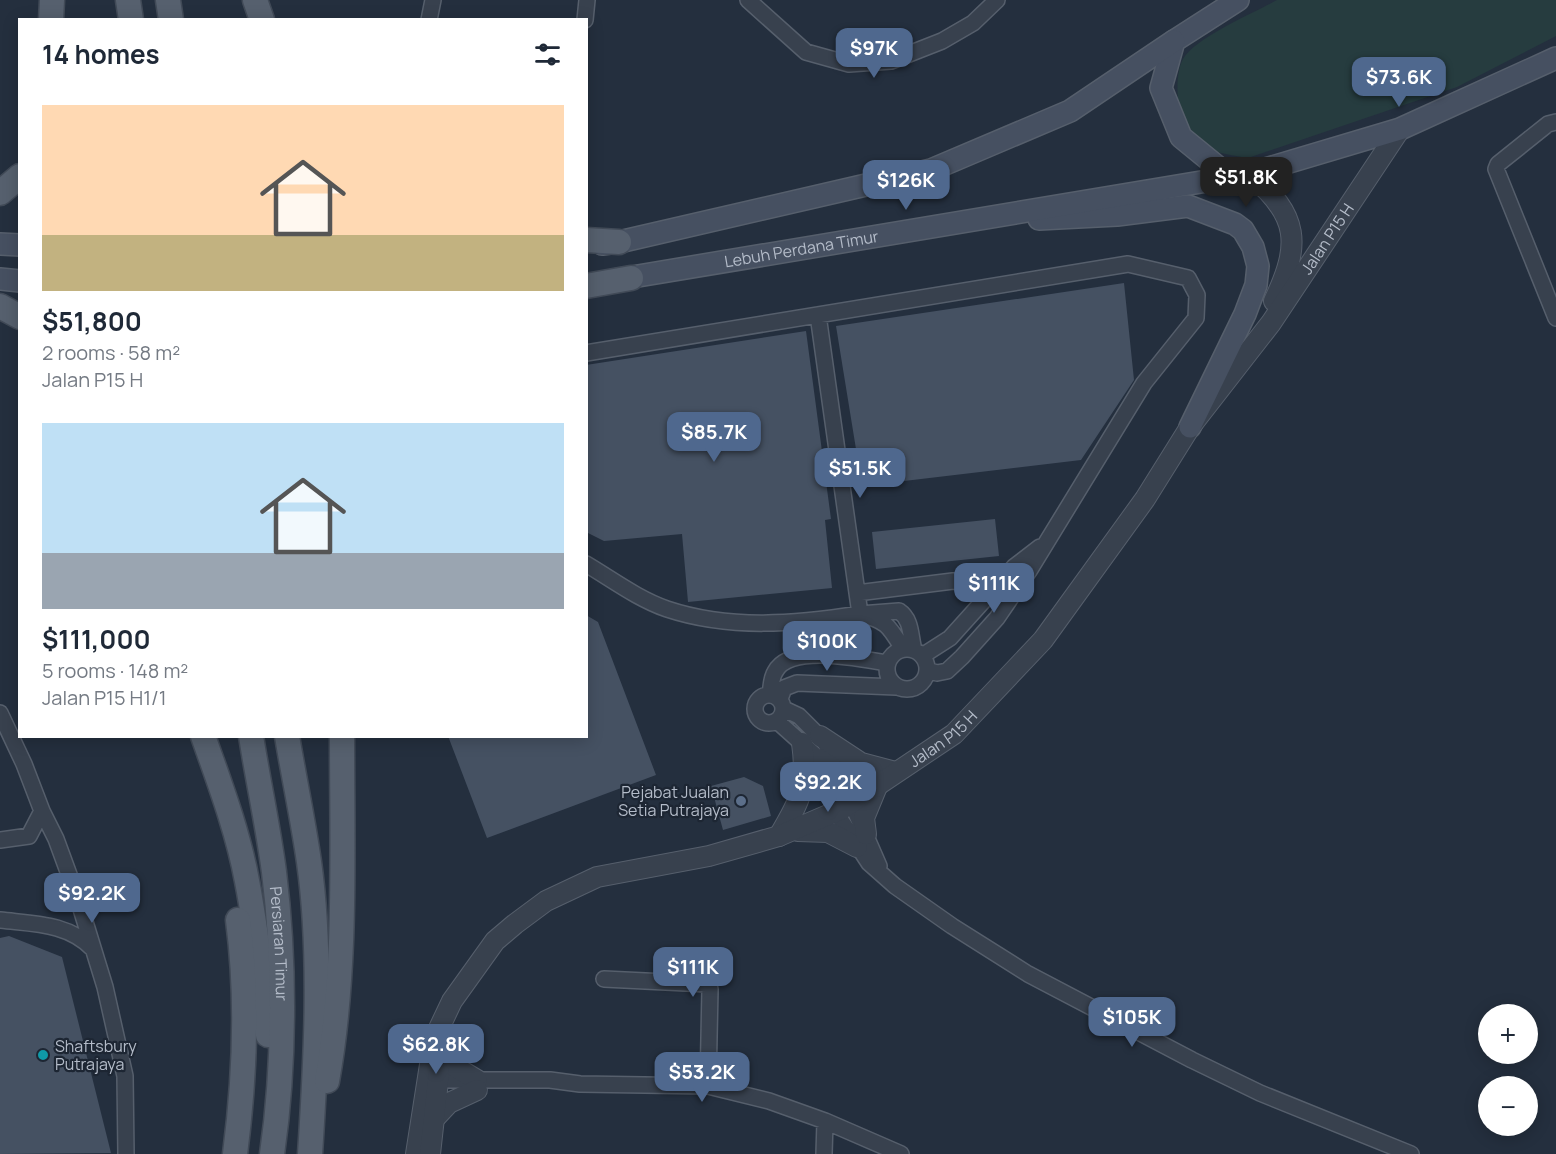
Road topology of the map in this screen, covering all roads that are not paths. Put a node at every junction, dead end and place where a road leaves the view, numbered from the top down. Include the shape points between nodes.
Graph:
1 (52, 0) edge
2 (65, 0) edge
3 (128, 0) edge
4 (168, 0) edge
5 (255, 0) edge
6 (432, 0) edge
7 (587, 0) edge
8 (748, 0) edge
9 (997, 0) edge
10 (1238, 0) edge
11 (51, 18) edge
12 (66, 18) edge
13 (131, 18) edge
14 (171, 18) edge
15 (261, 18) edge
16 (429, 18) edge
17 (585, 18) edge
18 (1174, 41) junction
19 (1551, 63) edge
20 (1556, 122) edge
21 (1400, 129) junction
22 (1239, 175) junction
23 (18, 178) edge
24 (0, 193) edge
25 (998, 217) junction
26 (588, 240) edge
27 (619, 242) junction
28 (0, 244) edge
29 (588, 245) edge
30 (18, 246) edge
31 (631, 278) joint
32 (0, 279) edge
33 (18, 281) edge
34 (588, 284) edge
35 (0, 306) edge
36 (818, 315) junction
37 (18, 316) edge
38 (1556, 318) edge
39 (1252, 346) junction
40 (588, 353) edge
41 (1190, 427) junction
42 (1047, 541) junction
43 (588, 565) edge
44 (1007, 575) junction
45 (953, 581) junction
46 (857, 593) junction
47 (990, 595) junction
48 (860, 614) junction
49 (916, 656) junction
50 (887, 663) junction
51 (896, 687) junction
52 (778, 706) junction
53 (0, 713) edge
54 (205, 738) edge
55 (250, 738) edge
56 (287, 738) edge
57 (342, 738) edge
58 (811, 740) junction
59 (896, 772) junction
60 (878, 783) junction
61 (222, 790) junction
62 (843, 807) junction
63 (42, 811) junction
64 (783, 834) junction
65 (0, 840) edge
66 (862, 841) junction
67 (78, 899) junction
68 (0, 920) edge
69 (66, 928) junction
70 (495, 941) junction
71 (95, 951) junction
72 (604, 979) dead end
73 (447, 1035) junction
74 (432, 1085) junction
75 (477, 1085) junction
76 (708, 1086) junction
77 (434, 1119) junction
78 (825, 1121) junction
79 (277, 1124) junction
80 (126, 1154) edge
81 (235, 1154) edge
82 (272, 1154) edge
83 (312, 1154) edge
84 (416, 1154) edge
85 (430, 1154) edge
86 (825, 1154) edge
87 (901, 1154) edge
88 (1411, 1154) edge

1 - 11 main road
2 - 12 main road
3 - 13 main road
4 - 14 main road
5 - 15 main road
6 - 16 street
7 - 17 street
8 - 9 street via 806,52 849,64 891,61 942,41 973,23
10 - 18 main road
18 - 22 main road via 1161,88 1181,137
18 - 27 main road via 1070,111 931,170
19 - 21 main road, Lebuh Perdana Timur
20 - 38 street via 1496,169
21 - 22 main road, Lebuh Perdana Timur
21 - 39 street, Jalan P15 H
22 - 25 main road, Lebuh Perdana Timur
22 - 39 street, Jalan P15 H via 1260,183 1291,223 1293,253
23 - 24 main road
25 - 31 main road, Lebuh Perdana Timur
25 - 41 main road via 1059,219 1188,206 1243,230 1258,266 1256,285
26 - 27 main road
27 - 29 main road
28 - 30 main road
31 - 34 main road
32 - 33 main road
35 - 37 main road
36 - 40 street
36 - 42 street via 1128,264 1188,278 1197,295 1196,318 1144,383
36 - 46 street
39 - 41 street, Jalan P15 H
41 - 59 street, Jalan P15 H via 1145,499 1043,640 954,734
42 - 44 street
42 - 49 street via 997,618 947,671 937,673
43 - 48 street via 637,596 668,609 727,621 762,624
44 - 45 street via 970,575
44 - 47 street
45 - 46 street
45 - 47 street via 986,585
46 - 48 street
47 - 49 street via 950,638
48 - 49 street via 898,611 906,616
49 - 50 street via 891,656
49 - 51 street via 922,683 910,689
50 - 51 street via 887,676
50 - 52 street via 819,655 789,659 775,671
51 - 52 street via 797,683 784,688
52 - 58 street via 799,716
53 - 63 street
54 - 61 main road
55 - 79 main road, Persiaran Timur via 274,871 282,975
56 - 83 main road, Persiaran Timur via 309,864 314,948 316,1065
57 - 83 main road via 342,893 334,1044
58 - 59 street via 861,763
58 - 62 street via 837,764
58 - 64 street via 807,774
59 - 60 street, Jalan P15 H
60 - 62 street, Jalan P15 H
60 - 66 street via 864,818
61 - 79 main road via 247,879 260,954
61 - 81 main road via 244,967 242,1101
62 - 64 street, Jalan P15 H
62 - 66 street
63 - 65 street via 29,836
63 - 67 street
64 - 66 street via 828,832
64 - 70 street, Jalan P15 H via 709,856 597,877 546,901
66 - 88 street via 889,880 1018,968 1260,1093
67 - 69 street via 76,920
67 - 71 street
68 - 69 street
69 - 71 street
70 - 73 street, Jalan P15 H
70 - 74 street, Jalan P15 H via 452,1001 434,1039
71 - 80 street via 125,1076
72 - 76 street via 707,984
73 - 74 street, Jalan P15 H
73 - 75 street via 452,1065
74 - 75 street
74 - 77 street, Jalan P15 H
74 - 84 street, Jalan P15 H
75 - 76 street via 549,1090 580,1084
75 - 77 street
76 - 78 street via 769,1101
77 - 85 street, Jalan P15 H
78 - 86 street
78 - 87 street
79 - 82 main road, Persiaran Timur

